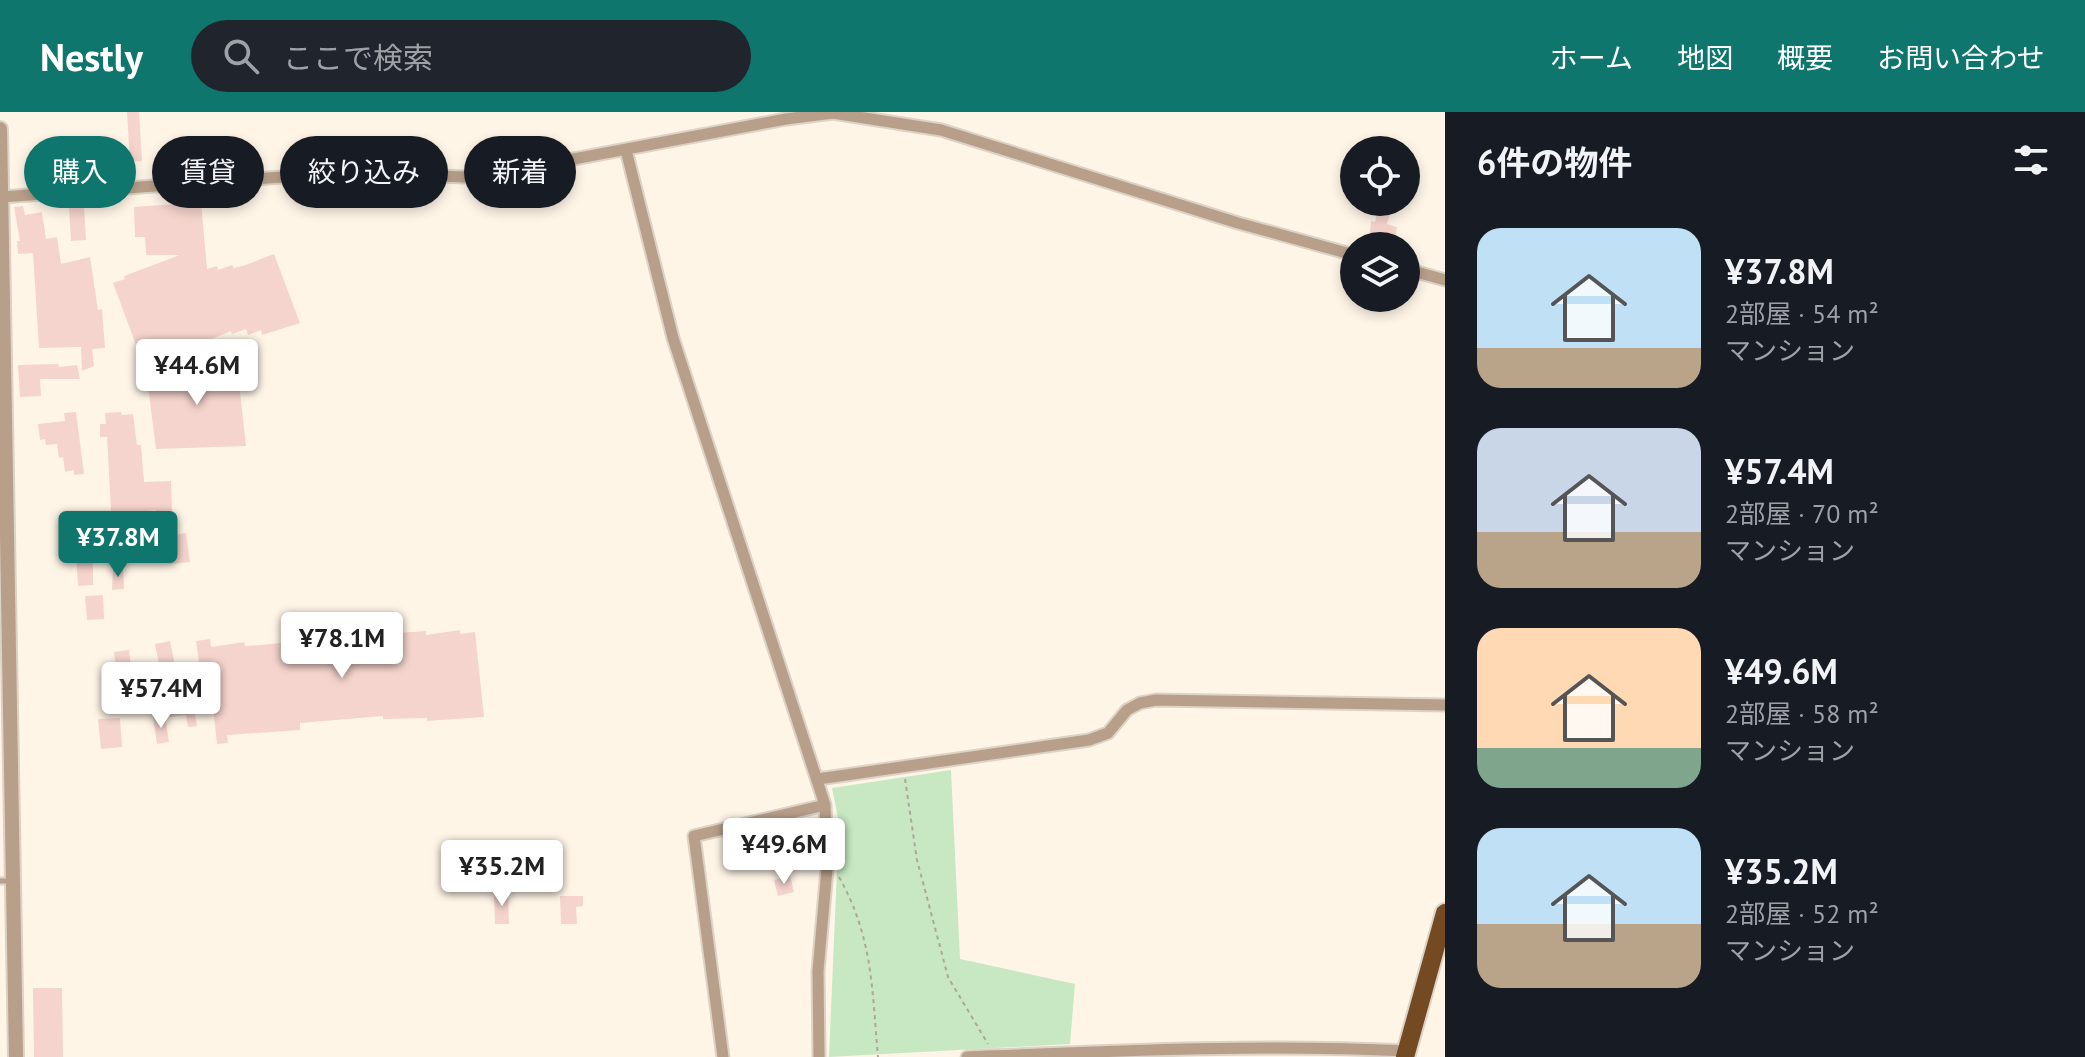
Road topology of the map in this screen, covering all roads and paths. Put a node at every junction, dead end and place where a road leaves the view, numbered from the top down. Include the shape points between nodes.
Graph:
1 (0, 129) edge
2 (626, 150) junction
3 (1, 197) edge
4 (1340, 251) edge
5 (1420, 273) edge
6 (1445, 280) edge
7 (1445, 705) edge
8 (903, 766) junction
9 (818, 779) junction
10 (825, 805) junction
11 (7, 848) edge
12 (827, 856) junction
13 (7, 881) edge
14 (1445, 913) edge
15 (1406, 1054) edge
16 (995, 1056) edge
17 (16, 1057) edge
18 (723, 1057) edge
19 (819, 1057) edge
20 (878, 1057) edge
21 (967, 1057) edge

1 - 3 street
2 - 3 street via 463,177 352,172
2 - 4 street via 808,116 862,116 941,130
2 - 9 street via 673,338
3 - 11 street
5 - 6 street
7 - 8 street via 1156,700 1127,710 1108,733 1089,740
8 - 9 street
8 - 16 path via 917,860 948,977
9 - 10 street
10 - 12 street
10 - 18 street via 694,836
11 - 13 street
12 - 19 street via 818,971
12 - 20 path via 852,901 867,944
13 - 17 street
14 - 15 highway
15 - 16 street via 1320,1047
16 - 21 street

